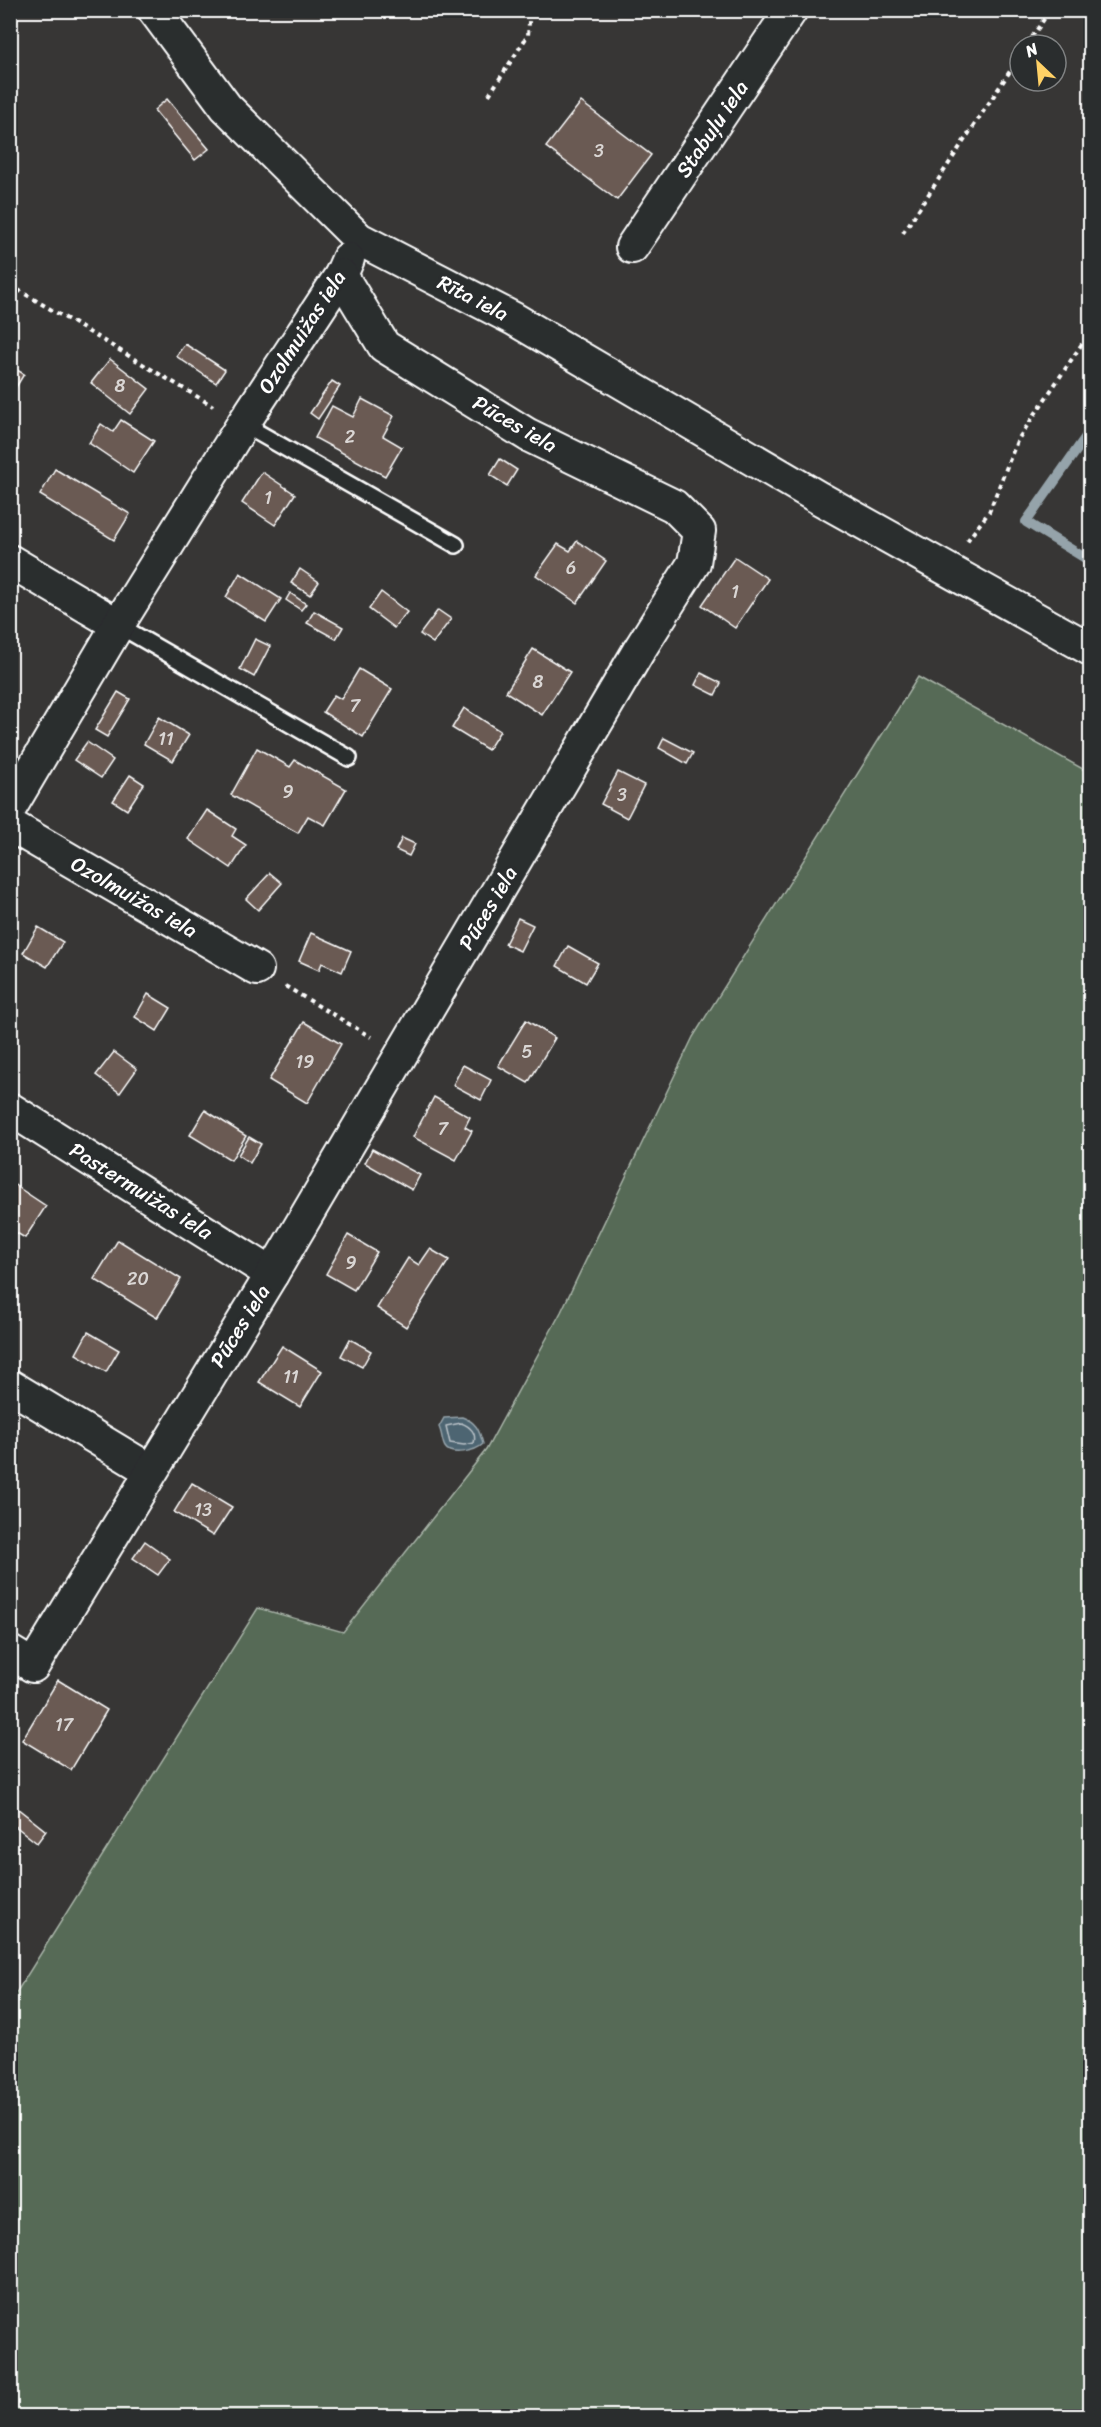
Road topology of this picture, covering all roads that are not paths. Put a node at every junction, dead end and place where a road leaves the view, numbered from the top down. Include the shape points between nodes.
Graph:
1 (154, 10) edge
2 (791, 10) edge
3 (359, 238) junction
4 (632, 247) dead end
5 (341, 275) junction
6 (243, 424) junction
7 (456, 545) dead end
8 (10, 561) edge
9 (118, 625) junction
10 (1090, 649) edge
11 (349, 758) dead end
12 (10, 808) edge
13 (10, 825) edge
14 (257, 969) road end
15 (10, 1109) edge
16 (272, 1274) junction
17 (10, 1386) edge
18 (151, 1471) junction
19 (22, 1659) edge

1 - 3 street, Rīta iela via 226,107
2 - 4 street, Stabuļu iela
3 - 5 street, Ozolmuižas iela
3 - 10 street, Rīta iela via 514,319 819,498
5 - 6 street, Ozolmuižas iela
5 - 16 street, Pūces iela via 384,345 528,435 674,506 699,531 694,563
6 - 7 lane
6 - 9 street, Ozolmuižas iela
8 - 9 street
9 - 11 lane
9 - 12 street, Ozolmuižas iela
13 - 14 street, Ozolmuižas iela
15 - 16 street, Pastermuižas iela
16 - 18 street, Pūces iela
17 - 18 street
18 - 19 street, Pūces iela

